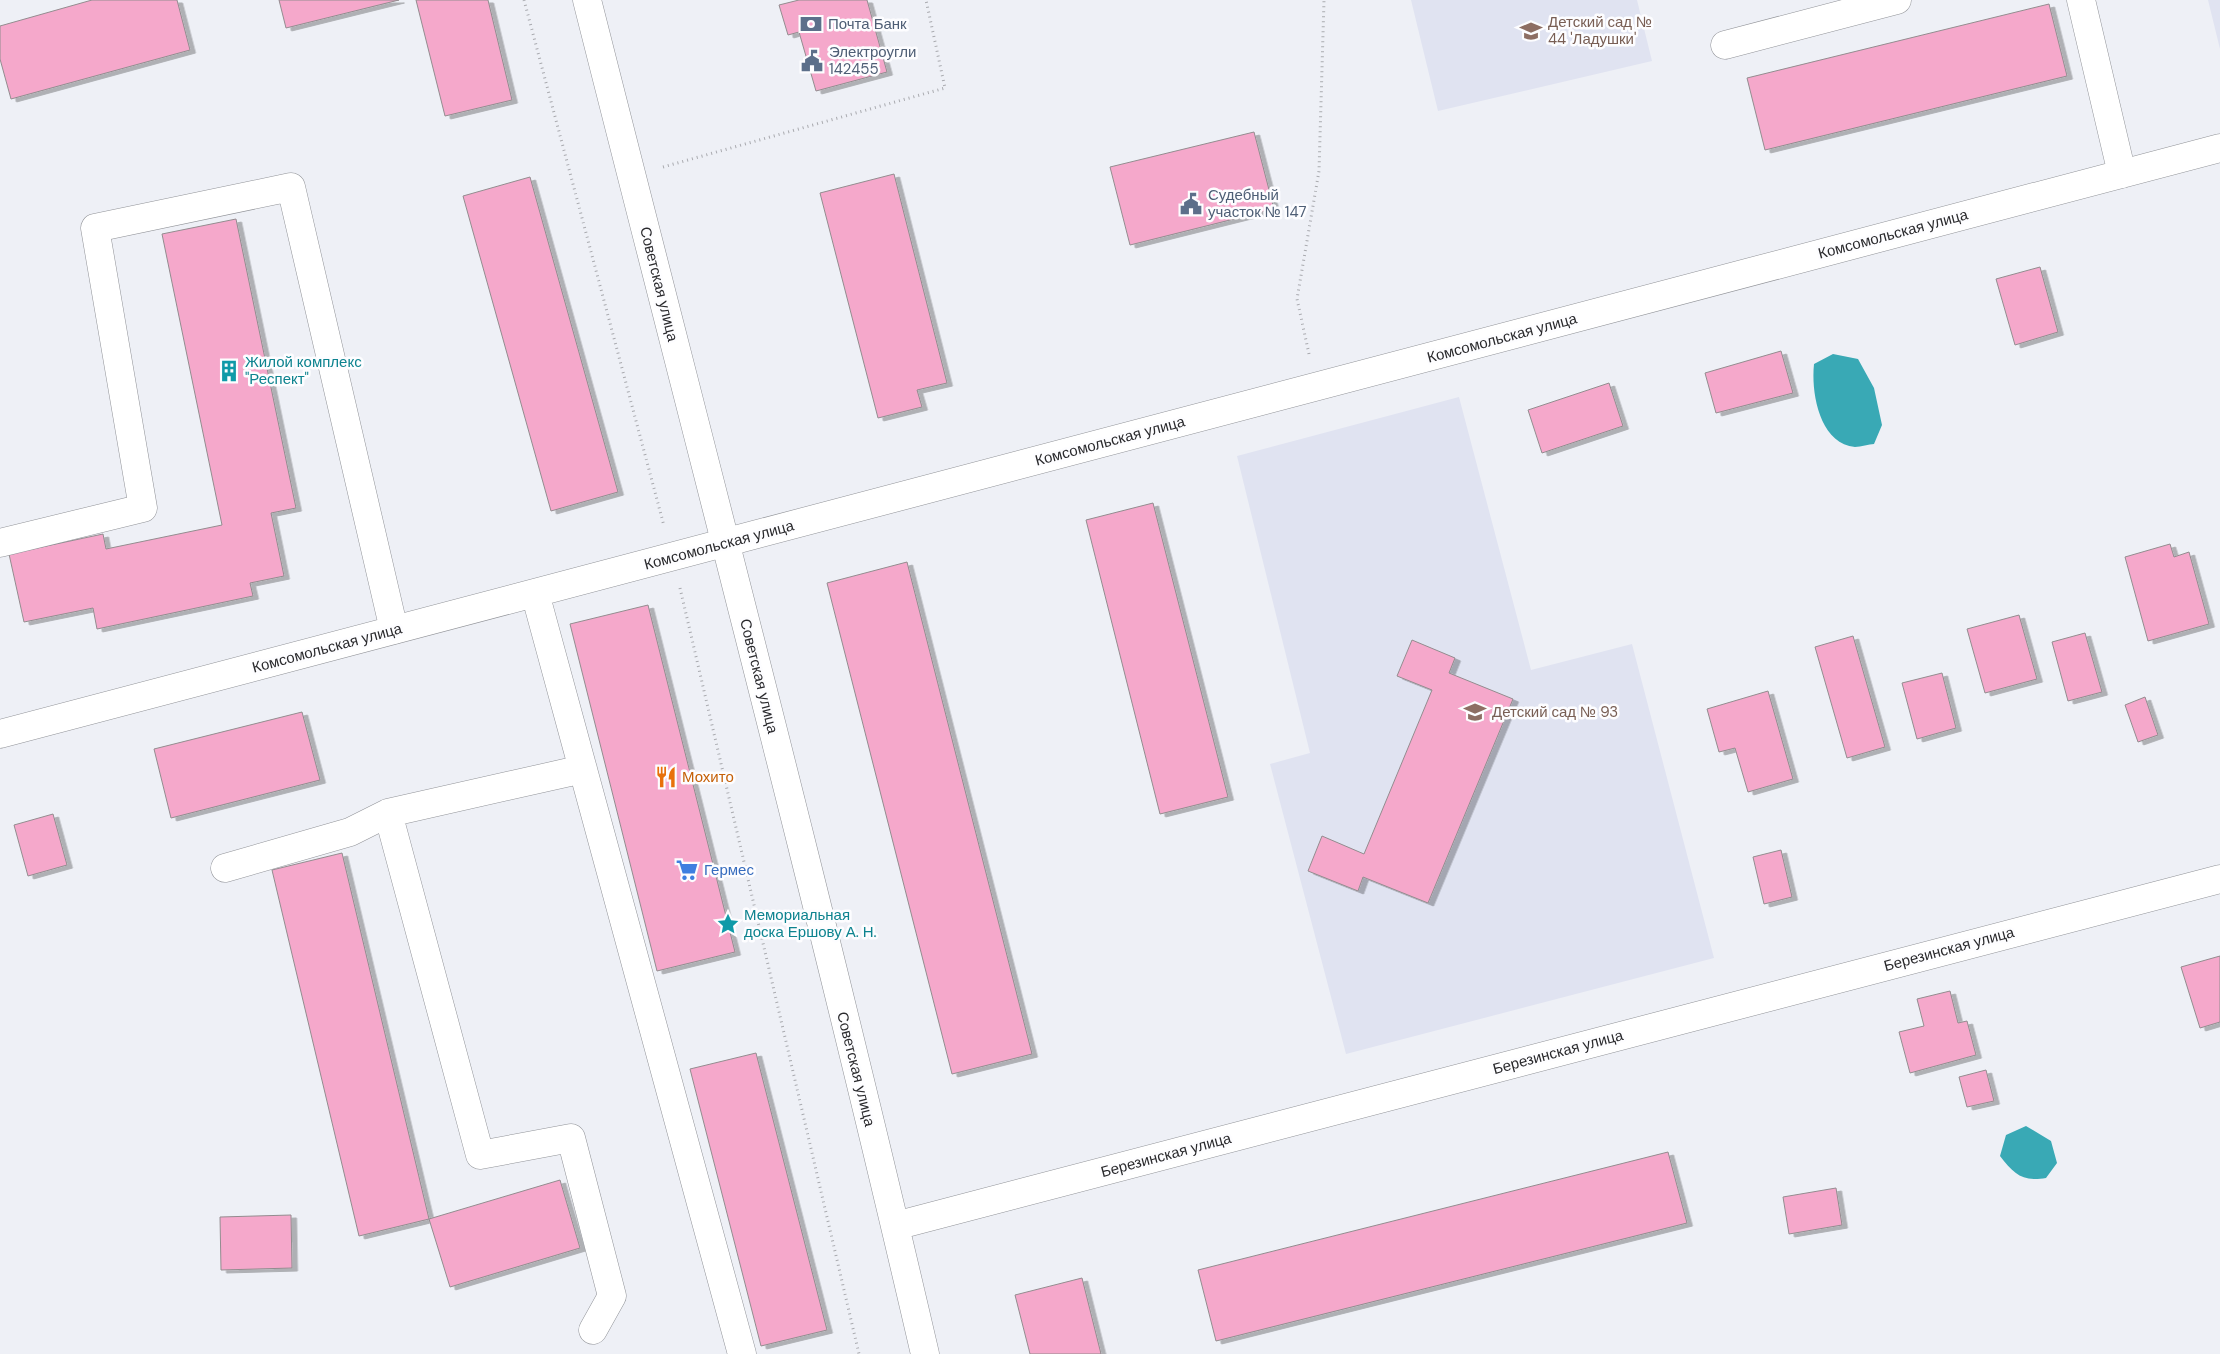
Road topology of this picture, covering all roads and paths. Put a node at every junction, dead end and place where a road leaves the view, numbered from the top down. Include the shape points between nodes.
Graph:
1 (524, 0) edge
2 (587, 0) edge
3 (926, 0) edge
4 (1324, 0) edge
5 (1893, 0) edge
6 (2081, 0) edge
7 (1725, 44) dead end
8 (2220, 148) edge
9 (2122, 174) junction
10 (632, 176) junction
11 (1317, 386) junction
12 (726, 542) junction
13 (0, 543) edge
14 (672, 557) junction
15 (535, 593) junction
16 (394, 630) junction
17 (0, 734) edge
18 (582, 769) junction
19 (388, 813) junction
20 (225, 868) dead end
21 (2220, 879) edge
22 (895, 1226) junction
23 (593, 1330) dead end
24 (742, 1354) edge
25 (859, 1354) edge
26 (925, 1354) edge

1 - 14 path
2 - 10 street, Советская улица
3 - 10 path via 944,88
4 - 11 path via 1319,171 1297,299
5 - 7 street
6 - 9 street
8 - 9 street, Комсомольская улица
9 - 11 street, Комсомольская улица
10 - 12 street, Советская улица
11 - 12 street, Комсомольская улица
12 - 14 street, Комсомольская улица
12 - 22 street, Советская улица
13 - 16 street via 143,508 95,228 291,187
14 - 15 street, Комсомольская улица
14 - 25 path
15 - 16 street, Комсомольская улица
15 - 18 street
16 - 17 street, Комсомольская улица
18 - 19 street
18 - 24 street
19 - 20 street via 350,832
19 - 23 street via 480,1155 571,1138 612,1296
21 - 22 street, Березинская улица
22 - 26 street, Советская улица

